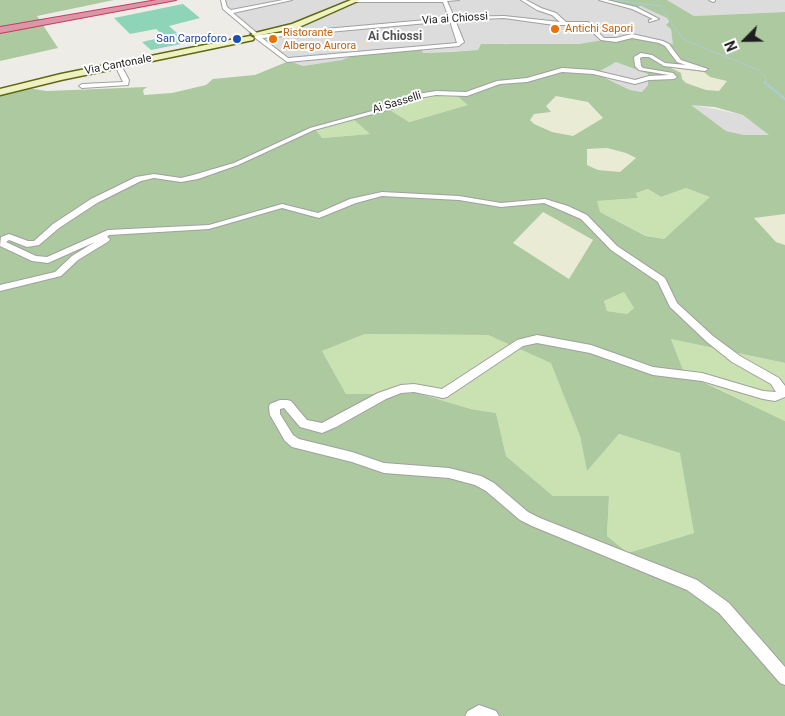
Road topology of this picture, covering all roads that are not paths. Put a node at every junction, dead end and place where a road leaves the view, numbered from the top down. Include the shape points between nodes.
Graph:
1 (127, 0) edge
2 (140, 0) edge
3 (172, 0) edge
4 (224, 0) edge
5 (290, 0) edge
6 (457, 0) edge
7 (487, 0) edge
8 (501, 0) edge
9 (524, 0) edge
10 (600, 0) edge
11 (352, 1) edge
12 (445, 1) edge
13 (230, 12) junction
14 (452, 18) junction
15 (651, 21) dead end
16 (564, 23) junction
17 (0, 28) edge
18 (272, 34) junction
19 (252, 35) junction
20 (601, 38) joint
21 (118, 66) junction
22 (82, 86) dead end
23 (0, 92) edge
24 (120, 232) junction
25 (0, 288) edge
26 (785, 678) edge
27 (473, 716) edge
28 (491, 716) edge

1 - 17 highway
2 - 17 highway
3 - 17 highway
4 - 13 street via 224,6
5 - 13 street
6 - 12 street
7 - 8 street
9 - 16 street via 537,9 556,15
10 - 15 street via 630,6 657,19
11 - 12 street
11 - 18 main road, Via Cantonale
12 - 14 street
13 - 19 street
14 - 16 street, Via ai Chiossi via 488,17
14 - 18 street, Via ai Chiossi
14 - 19 street via 459,44 287,60
16 - 20 street, Via ai Chiossi via 586,23
18 - 19 main road, Via Cantonale
19 - 21 main road, Via Cantonale
20 - 24 street, Ai Sasselli via 616,40 632,36 662,42 678,61 705,69 664,64 641,55 637,57 641,68 674,77 632,82 593,72 562,70 528,80 499,82 466,94 432,93 390,108 318,126 236,164 184,180 152,176 130,183 77,212 36,243 27,244 12,237 2,240 3,245 44,260 105,234
21 - 22 street via 126,84
21 - 23 main road, Via Cantonale
24 - 25 street via 75,258 58,274
24 - 26 street via 209,227 282,206 319,216 354,201 382,194 459,198 501,205 538,201 584,217 614,248 662,280 673,306 736,359 775,381 782,394 769,396 702,377 653,371 591,349 537,338 520,343 442,394 414,388 401,389 322,428 304,424 287,404 274,408 275,415 289,438 296,443 384,468 449,473 477,480 536,522 692,585 724,608
27 - 28 street via 479,713

